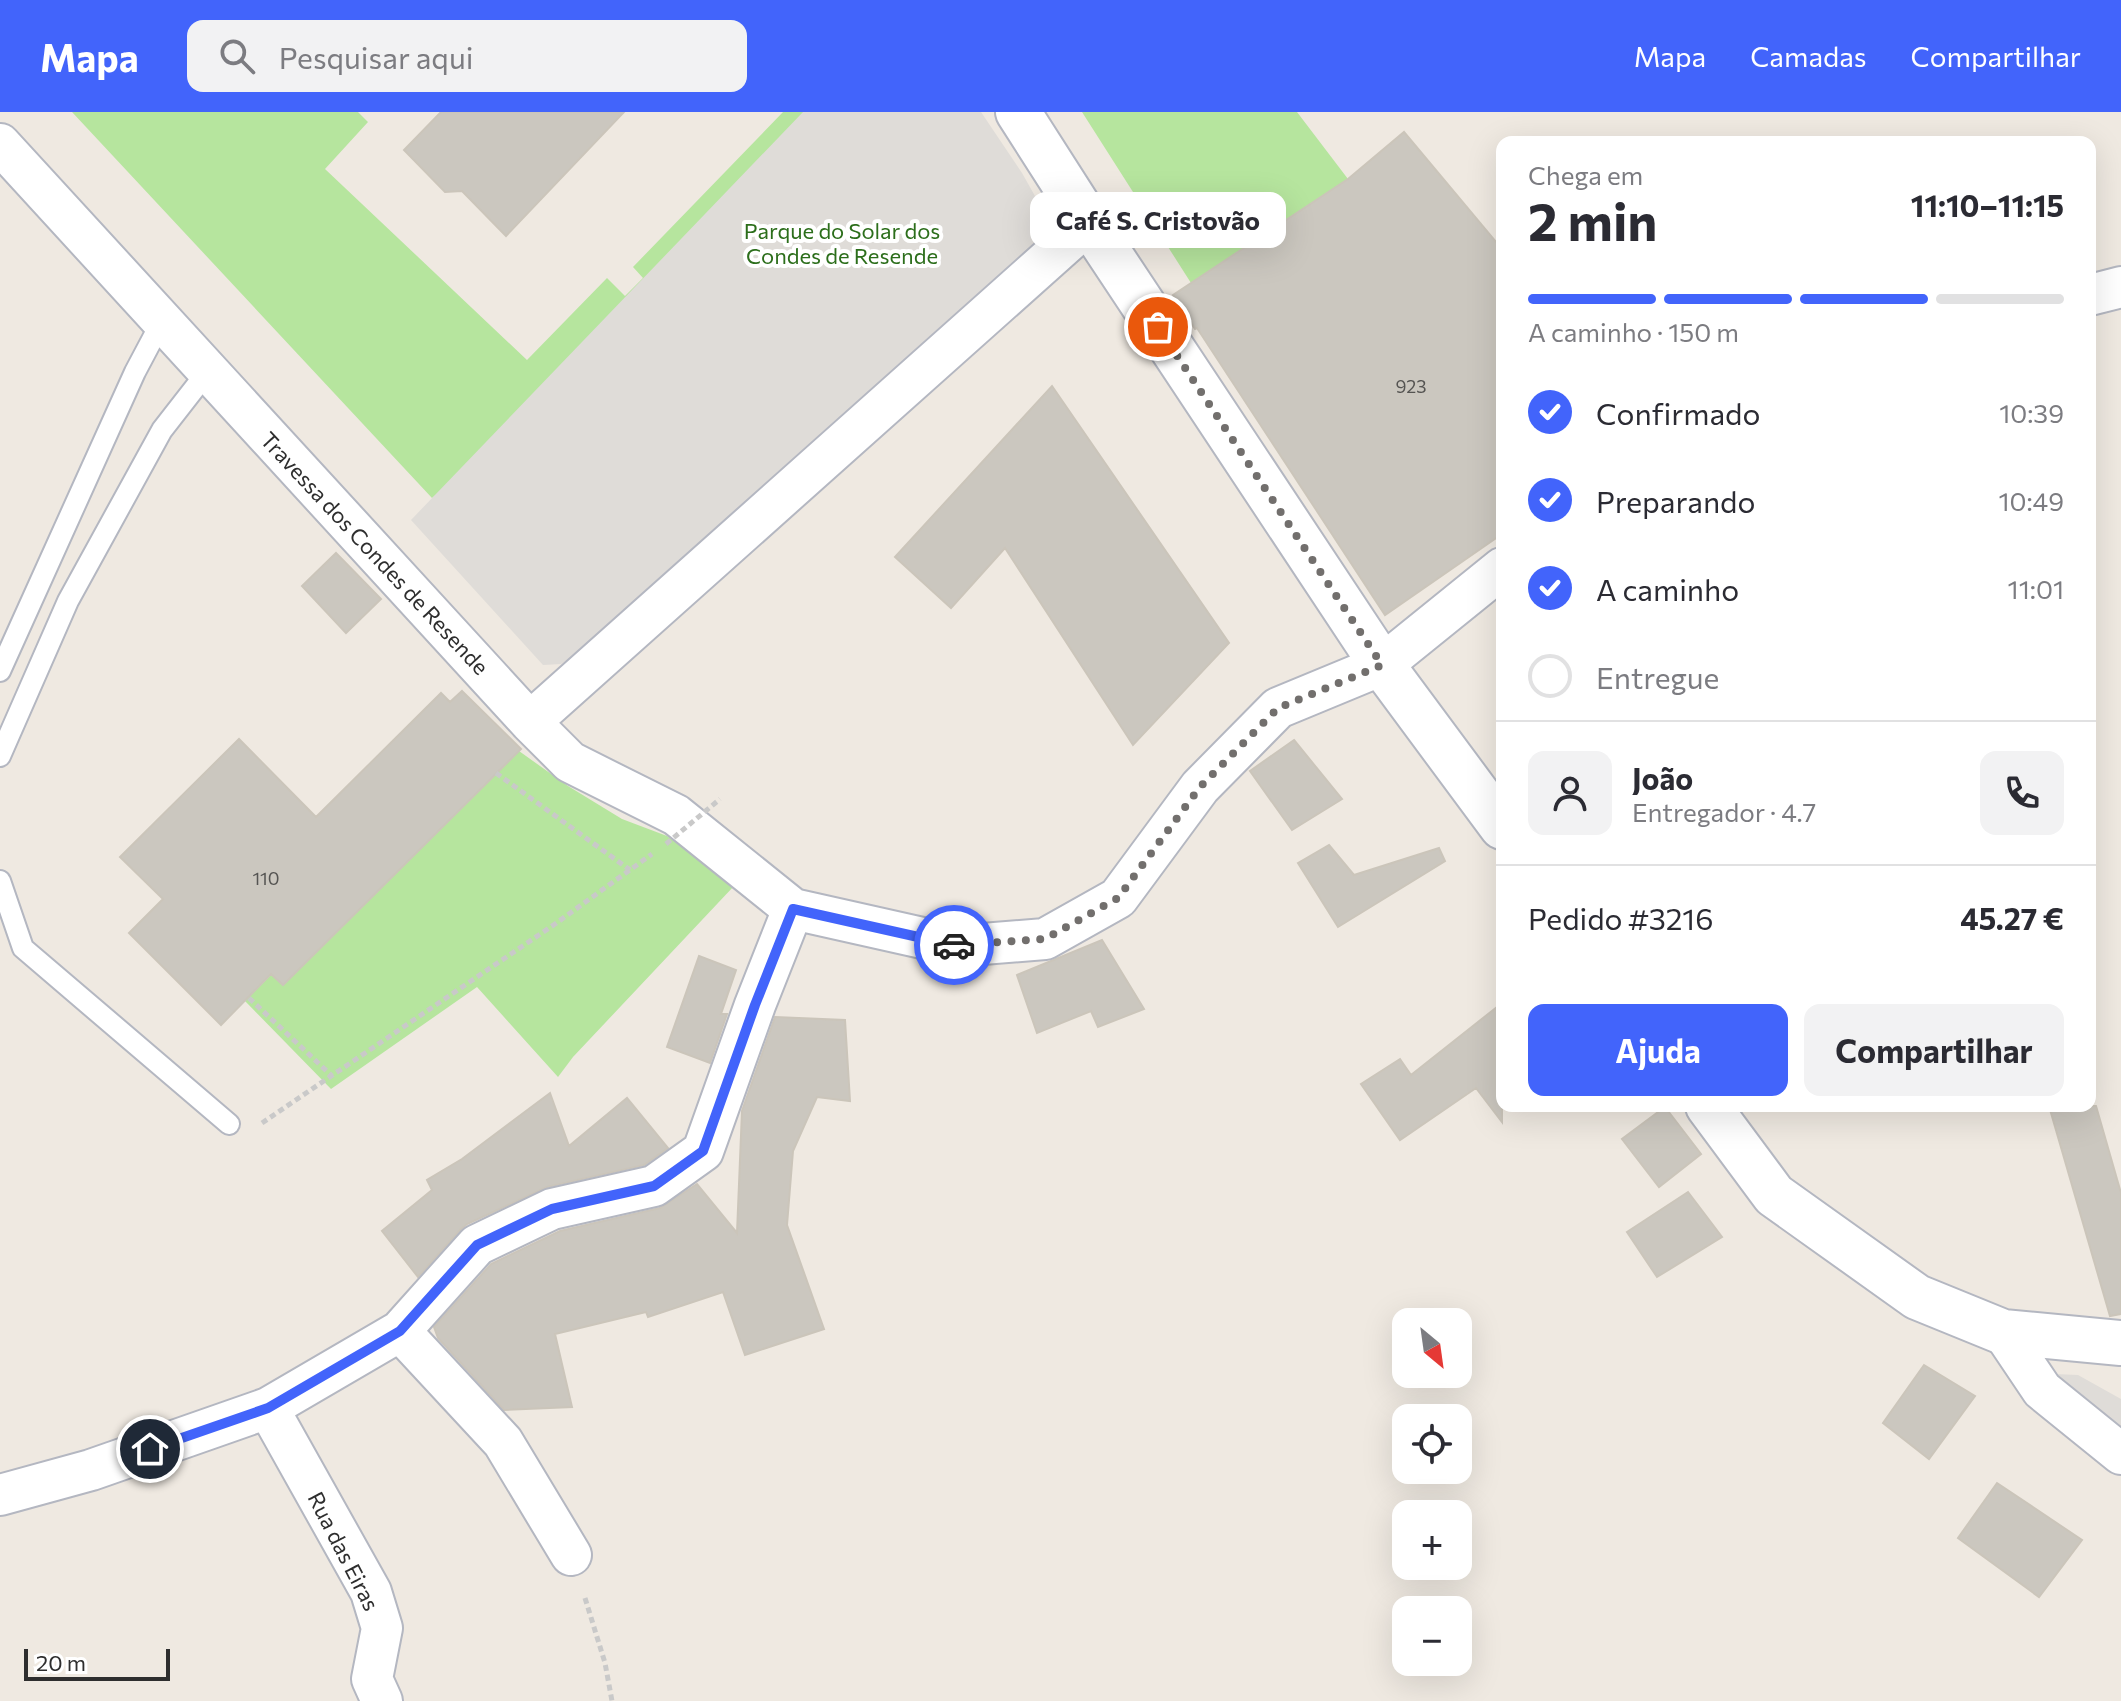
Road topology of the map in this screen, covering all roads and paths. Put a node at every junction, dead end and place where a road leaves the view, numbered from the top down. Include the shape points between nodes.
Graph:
1 (1018, 112) edge
2 (0, 144) edge
3 (1089, 223) junction
4 (2121, 287) edge
5 (2096, 293) edge
6 (162, 321) junction
7 (208, 371) junction
8 (1496, 573) edge
9 (1382, 665) junction
10 (0, 671) edge
11 (530, 722) junction
12 (0, 756) edge
13 (496, 773) dead end
14 (720, 799) dead end
15 (1496, 819) edge
16 (630, 870) junction
17 (0, 881) edge
18 (793, 909) junction
19 (249, 998) dead end
20 (332, 1076) junction
21 (1712, 1112) edge
22 (229, 1124) dead end
23 (255, 1128) dead end
24 (400, 1331) junction
25 (2003, 1332) junction
26 (2121, 1343) edge
27 (268, 1408) junction
28 (2121, 1454) edge
29 (0, 1495) edge
30 (571, 1555) joint
31 (382, 1701) edge
32 (612, 1701) edge

1 - 3 main road
2 - 6 street, Travessa dos Condes de Resende
3 - 9 main road
3 - 11 street
4 - 5 street
6 - 7 street, Travessa dos Condes de Resende
6 - 10 lane
7 - 11 street, Travessa dos Condes de Resende
7 - 12 lane via 162,430 68,601
8 - 9 street
9 - 15 main road
9 - 18 street via 1278,708 1200,787 1118,898 1045,939 958,946
11 - 18 street, Travessa dos Condes de Resende via 570,762 676,815
13 - 16 path
14 - 16 path, bridge
16 - 20 path
17 - 22 lane via 23,948
18 - 24 street via 703,1151 654,1186 552,1209 477,1245
19 - 20 path
20 - 23 path
21 - 25 main road via 1774,1195 1917,1297
24 - 27 street
24 - 30 street via 503,1442
25 - 26 main road
25 - 28 street via 2042,1390
27 - 29 street via 91,1470
27 - 31 street, Rua das Eiras via 371,1592 382,1628 372,1679
30 - 32 path

